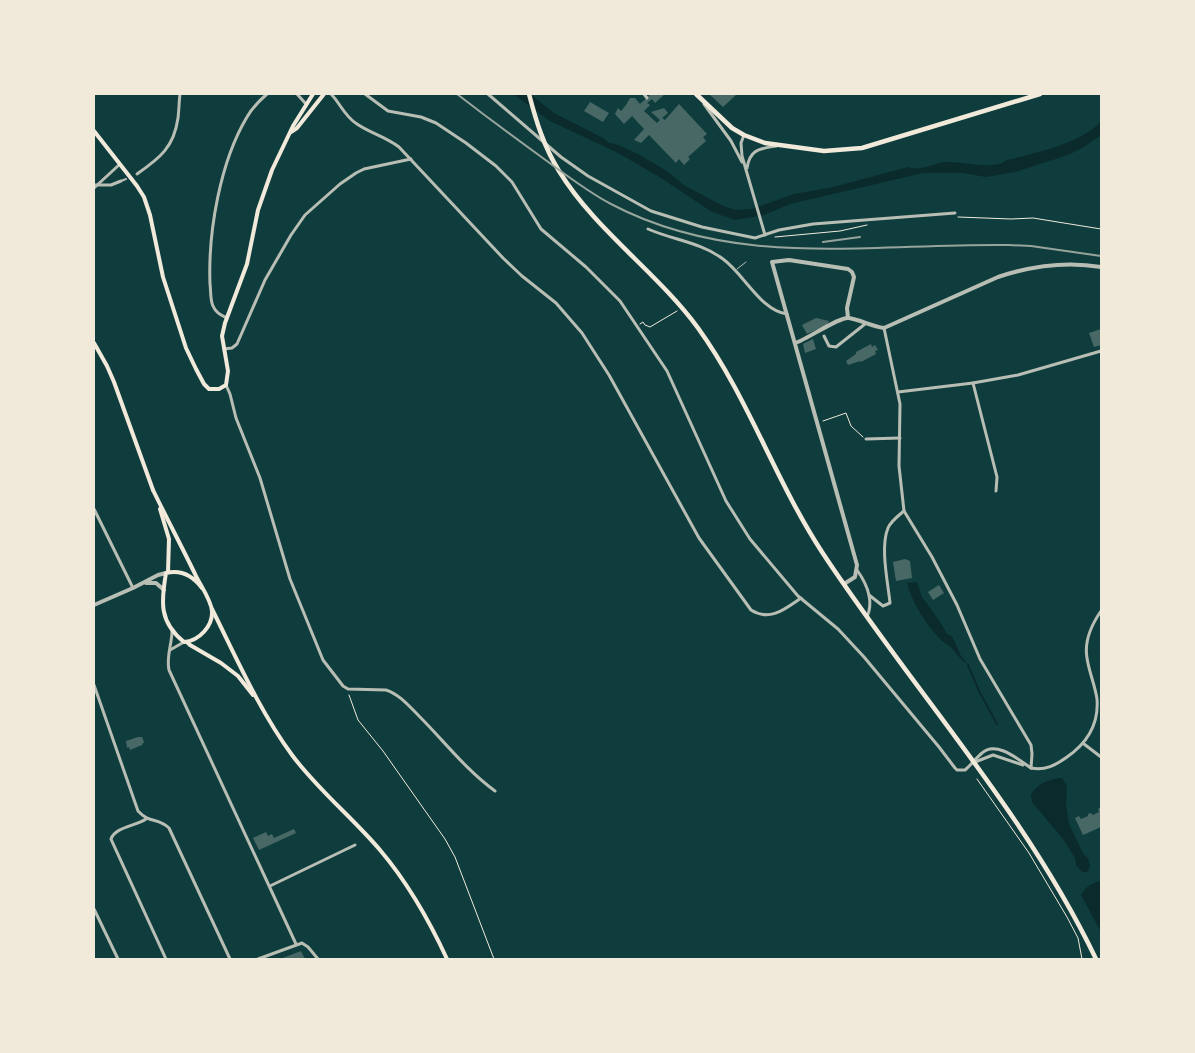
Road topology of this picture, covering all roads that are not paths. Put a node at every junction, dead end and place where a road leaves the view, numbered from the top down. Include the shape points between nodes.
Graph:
1 (180, 94) edge
2 (267, 94) edge
3 (297, 94) edge
4 (313, 94) edge
5 (324, 94) edge
6 (331, 94) edge
7 (365, 94) edge
8 (488, 94) edge
9 (528, 94) edge
10 (644, 94) edge
11 (696, 94) edge
12 (1040, 94) edge
13 (647, 98) dead end
14 (701, 100) junction
15 (306, 104) junction
16 (94, 131) edge
17 (291, 132) junction
18 (744, 136) junction
19 (777, 145) junction
20 (412, 159) junction
21 (120, 164) junction
22 (746, 170) junction
23 (137, 174) dead end
24 (126, 179) dead end
25 (121, 181) joint
26 (94, 186) edge
27 (955, 215) road end
28 (648, 229) dead end
29 (765, 235) junction
30 (746, 262) dead end
31 (1101, 267) edge
32 (735, 270) junction
33 (787, 314) junction
34 (227, 318) junction
35 (848, 318) junction
36 (865, 324) junction
37 (884, 328) junction
38 (824, 336) dead end
39 (94, 343) edge
40 (795, 343) junction
41 (224, 349) junction
42 (1101, 351) edge
43 (973, 383) junction
44 (226, 385) junction
45 (898, 392) junction
46 (900, 438) junction
47 (866, 439) road end
48 (153, 490) junction
49 (996, 491) dead end
50 (94, 509) edge
51 (904, 511) junction
52 (857, 570) junction
53 (167, 573) junction
54 (144, 583) junction
55 (844, 584) junction
56 (133, 588) junction
57 (202, 588) junction
58 (164, 590) junction
59 (869, 595) junction
60 (801, 598) junction
61 (94, 605) edge
62 (212, 609) junction
63 (1101, 611) edge
64 (867, 617) junction
65 (172, 630) junction
66 (186, 642) junction
67 (170, 651) junction
68 (94, 685) edge
69 (258, 702) junction
70 (1084, 744) junction
71 (1101, 757) edge
72 (974, 762) junction
73 (1031, 768) junction
74 (495, 790) dead end
75 (146, 819) junction
76 (355, 845) dead end
77 (270, 886) junction
78 (94, 909) edge
79 (296, 944) junction
80 (118, 959) edge
81 (166, 959) edge
82 (230, 959) edge
83 (258, 959) edge
84 (318, 959) edge
85 (447, 959) edge
86 (1096, 959) edge

1 - 23 street via 176,127 167,149
2 - 34 street via 246,117 235,142 216,210 210,272 211,299 217,313
3 - 15 street
4 - 15 main road
5 - 17 main road
6 - 20 street via 356,124 391,141
7 - 60 street via 388,111 436,123 496,166 512,182 541,229 620,301 667,371 736,518
8 - 29 street via 570,164 646,208 664,217 711,230 748,237
9 - 55 main road via 551,157 567,184 678,303 711,347 799,513
10 - 13 street
11 - 14 main road
12 - 19 main road via 862,148 824,151
14 - 18 main road
14 - 22 street
15 - 17 main road
16 - 21 main road
17 - 34 main road via 272,170 258,210 242,282
18 - 19 main road
18 - 22 street via 741,143
19 - 22 street via 754,152 748,159
20 - 41 street via 356,173 304,216 265,280 236,344
20 - 60 street via 503,258 556,303 582,333 609,375 699,538 751,610 767,616 776,614
21 - 26 street
21 - 44 main road via 137,186 150,215 163,277 196,369 210,389
22 - 29 street
24 - 25 street
25 - 26 street
27 - 29 street via 813,224
28 - 32 street via 703,247
30 - 32 lane
31 - 37 street via 1068,264 1014,271
32 - 33 street via 773,310
33 - 35 street via 772,262 788,260 848,269 854,277
33 - 40 street
34 - 41 main road via 222,336
35 - 36 street
35 - 40 street via 835,321
36 - 37 street
36 - 38 street via 836,347 829,346
37 - 45 street
39 - 48 main road via 114,382
40 - 52 street
41 - 44 main road via 228,370
42 - 43 street via 1018,375
43 - 45 street
43 - 49 street via 997,477
44 - 74 street via 260,478 290,579 323,660 348,689 378,689 402,699 476,776
45 - 46 street
46 - 47 street
46 - 51 street via 899,466
48 - 53 main road via 169,539
48 - 57 main road
50 - 56 street
51 - 59 street via 888,528 886,539 890,603 883,606
51 - 73 street via 957,604 980,660 1030,745
52 - 55 street via 855,576
52 - 59 street
53 - 54 street
53 - 57 main road via 190,575
53 - 58 main road
54 - 56 street
54 - 58 street via 156,583
55 - 64 main road
56 - 61 street
57 - 62 main road
58 - 65 main road via 162,606
59 - 64 street via 871,608
60 - 72 street via 838,629 864,657 954,768 965,770
62 - 66 main road via 207,629
62 - 69 main road
63 - 70 street via 1087,644 1086,657 1097,698 1092,731
64 - 72 main road
65 - 66 main road
65 - 67 street
66 - 67 street
66 - 69 main road via 238,676
67 - 77 street via 168,670
68 - 75 street via 138,811
69 - 85 main road via 313,781 398,872
70 - 71 street
70 - 73 street via 1051,767
72 - 73 street via 993,755
72 - 73 street via 982,752 996,749
72 - 86 main road via 1060,888
75 - 81 street via 116,831 111,839
75 - 82 street via 159,821 169,828
76 - 77 street
77 - 79 street
78 - 80 street
79 - 83 street
79 - 84 street via 308,947

